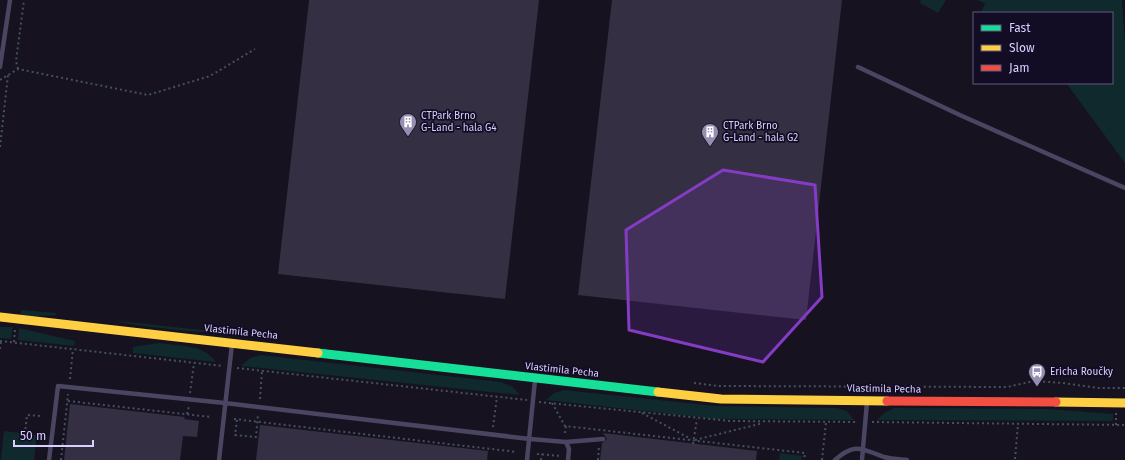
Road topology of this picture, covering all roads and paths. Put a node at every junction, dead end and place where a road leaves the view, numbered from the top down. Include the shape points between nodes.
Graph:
1 (10, 0) edge
2 (24, 0) edge
3 (255, 50) dead end
4 (0, 67) edge
5 (858, 67) dead end
6 (18, 69) junction
7 (8, 75) junction
8 (0, 80) edge
9 (0, 148) edge
10 (1125, 188) edge
11 (0, 317) edge
12 (15, 323) dead end
13 (0, 341) edge
14 (14, 342) junction
15 (232, 342) junction
16 (0, 349) edge
17 (73, 349) junction
18 (194, 363) junction
19 (229, 367) junction
20 (262, 371) junction
21 (536, 378) junction
22 (69, 380) dead end
23 (687, 382) dead end
24 (1125, 388) edge
25 (68, 394) dead end
26 (190, 394) dead end
27 (497, 397) junction
28 (867, 400) junction
29 (68, 401) junction
30 (533, 401) junction
31 (260, 402) dead end
32 (1125, 402) edge
33 (225, 403) junction
34 (552, 403) junction
35 (189, 406) dead end
36 (641, 413) junction
37 (188, 414) junction
38 (258, 414) dead end
39 (40, 416) dead end
40 (211, 417) dead end
41 (697, 418) junction
42 (258, 422) junction
43 (766, 422) junction
44 (826, 422) junction
45 (865, 422) junction
46 (1018, 424) junction
47 (1125, 425) edge
48 (566, 426) junction
49 (493, 428) dead end
50 (565, 433) dead end
51 (25, 434) dead end
52 (530, 439) junction
53 (603, 439) dead end
54 (566, 442) junction
55 (694, 442) junction
56 (491, 444) dead end
57 (491, 448) junction
58 (863, 448) junction
59 (517, 452) dead end
60 (536, 454) dead end
61 (542, 454) junction
62 (562, 456) dead end
63 (1015, 459) dead end
64 (49, 460) edge
65 (61, 460) edge
66 (219, 460) edge
67 (527, 460) edge
68 (541, 460) edge
69 (568, 460) edge
70 (804, 460) edge
71 (822, 460) edge
72 (835, 460) edge
73 (862, 460) edge
74 (907, 460) edge

1 - 4 lane
2 - 6 path via 16,61
3 - 6 path via 210,76 148,95
5 - 10 lane
6 - 7 path
7 - 8 path
7 - 9 path
11 - 15 street, Vlastimila Pecha
12 - 14 path
13 - 14 path
13 - 16 path
14 - 17 path
15 - 19 lane
15 - 21 street, Vlastimila Pecha
17 - 18 path
17 - 22 path
18 - 19 path
18 - 26 path
19 - 20 path
19 - 33 lane
20 - 27 path
20 - 31 path
21 - 28 street, Vlastimila Pecha via 721,399
21 - 30 lane
23 - 24 path via 719,386 1007,388 1034,381 1098,388
25 - 29 path
27 - 30 path
27 - 49 path
28 - 32 street, Vlastimila Pecha
28 - 45 lane
29 - 37 path
29 - 65 path
30 - 34 path
30 - 52 lane
33 - 52 lane
33 - 64 lane via 58,386
33 - 66 lane
34 - 36 path
34 - 48 path
35 - 37 path
36 - 41 path
36 - 55 path
37 - 40 path
38 - 42 path
39 - 51 path via 27,415
41 - 43 path
41 - 55 path
42 - 42 path via 235,420 235,435 256,437
42 - 57 path
43 - 44 path
43 - 55 path
44 - 45 path
44 - 71 path
45 - 46 path
45 - 58 lane
46 - 47 path
46 - 63 path
48 - 50 path
48 - 55 path
52 - 54 lane
52 - 67 lane
53 - 54 lane
54 - 69 lane via 569,449
55 - 70 path via 805,453
56 - 57 path
57 - 59 path
58 - 72 lane via 845,451
58 - 73 lane
58 - 74 lane via 886,458
60 - 61 path
61 - 62 path
61 - 68 path

